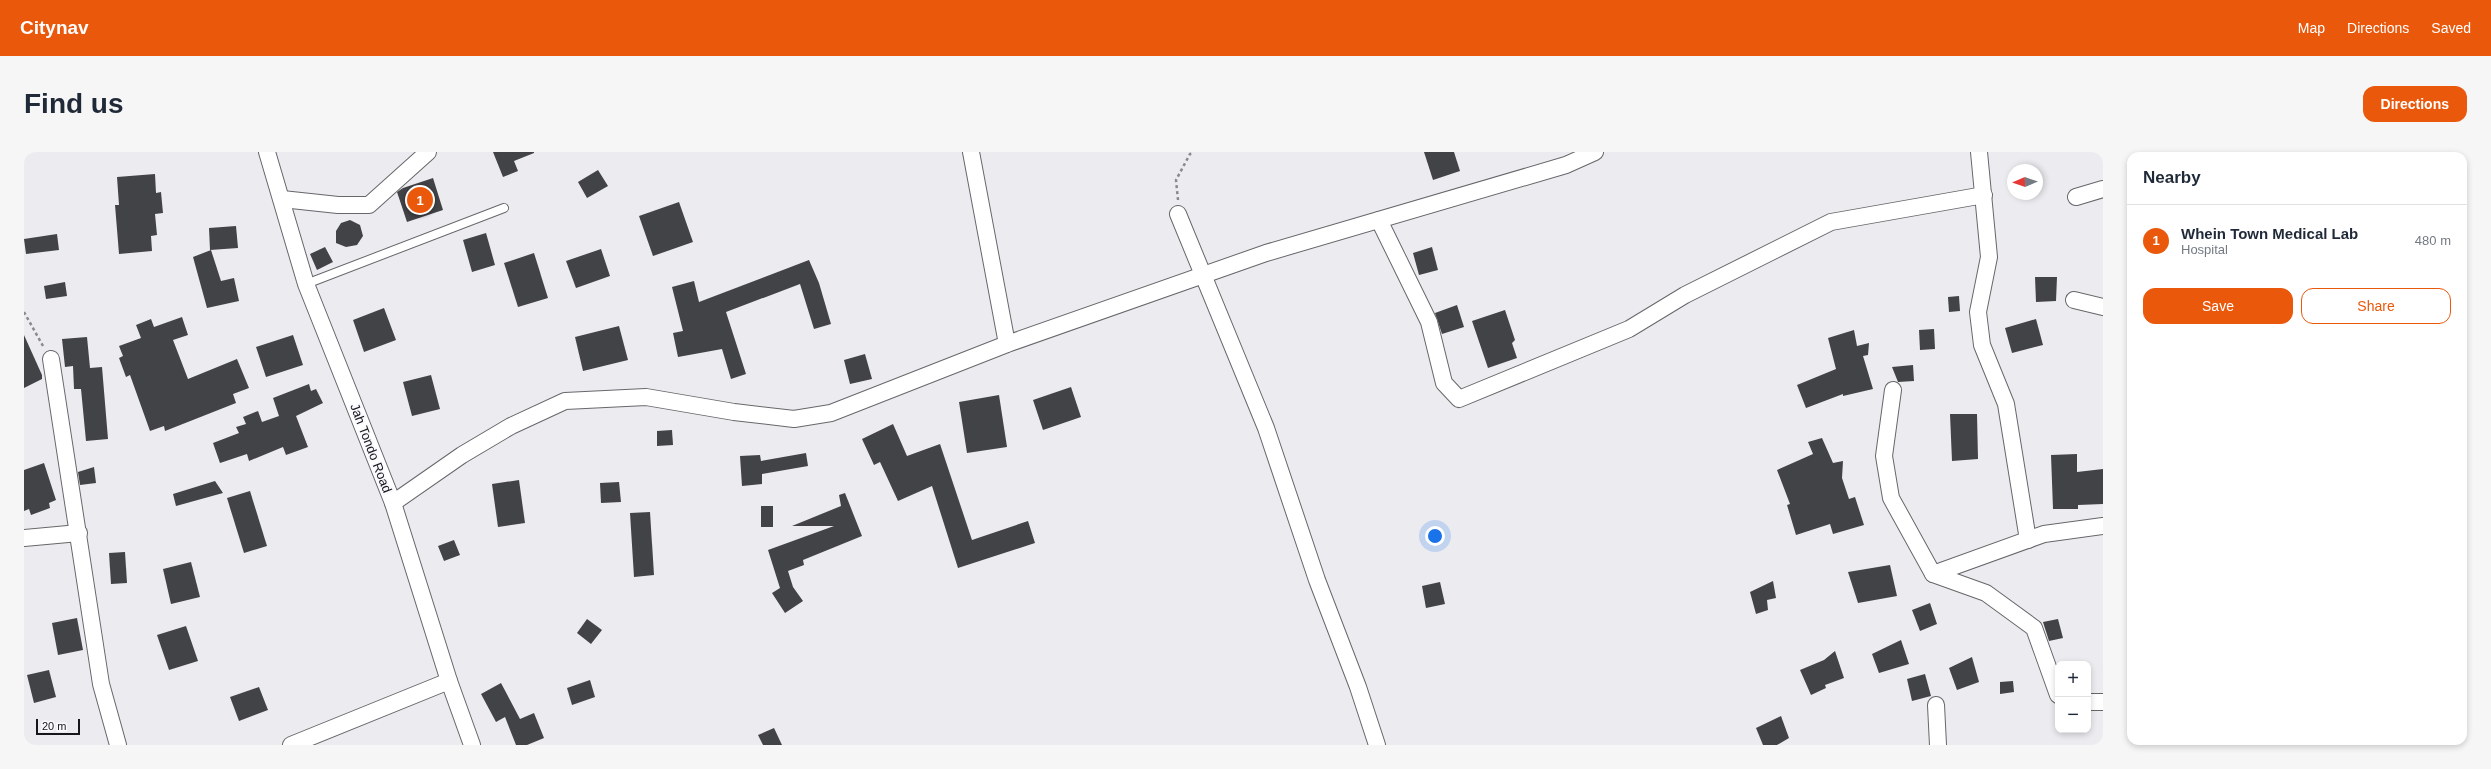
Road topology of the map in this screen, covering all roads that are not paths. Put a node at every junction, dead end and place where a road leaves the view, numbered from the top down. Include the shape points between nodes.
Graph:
1 (267, 152) edge
2 (428, 152) edge
3 (971, 152) edge
4 (1595, 152) edge
5 (1979, 152) edge
6 (2103, 189) edge
7 (1984, 195) junction
8 (2076, 197) dead end
9 (282, 199) junction
10 (504, 208) dead end
11 (1178, 214) road end
12 (1379, 220) junction
13 (1203, 276) junction
14 (306, 284) junction
15 (2074, 300) dead end
16 (2103, 307) edge
17 (1008, 344) junction
18 (51, 359) road end
19 (1893, 390) dead end
20 (392, 504) junction
21 (2103, 526) edge
22 (79, 533) junction
23 (24, 538) edge
24 (2028, 540) junction
25 (1933, 574) junction
26 (448, 681) junction
27 (2055, 687) edge
28 (2091, 702) edge
29 (2103, 702) edge
30 (1936, 705) dead end
31 (118, 745) edge
32 (291, 745) edge
33 (472, 745) edge
34 (1377, 745) edge
35 (1938, 745) edge

1 - 9 street, Jah Tondo Road
2 - 9 street via 369,205 338,205
3 - 17 street
4 - 12 street via 1566,165
5 - 7 street
6 - 8 street
7 - 12 street via 1831,222 1685,295 1629,329 1459,399 1444,383 1429,322
7 - 24 street via 1989,257 1978,312 1982,345 2006,404
9 - 14 street, Jah Tondo Road
10 - 14 lane
11 - 13 street
12 - 13 street
13 - 17 street
13 - 34 street via 1266,428 1317,580
14 - 20 street, Jah Tondo Road
15 - 16 street
17 - 20 street via 830,414 794,419 646,397 565,401 511,426 462,455
18 - 22 street via 63,450
19 - 25 street via 1884,456 1891,498
20 - 26 street, Jah Tondo Road
21 - 24 street via 2044,534
22 - 23 street
22 - 31 street via 101,684
24 - 25 street
25 - 27 street via 1986,593 2034,628
26 - 32 street
26 - 33 street, Jah Tondo Road
28 - 29 street
30 - 35 street

